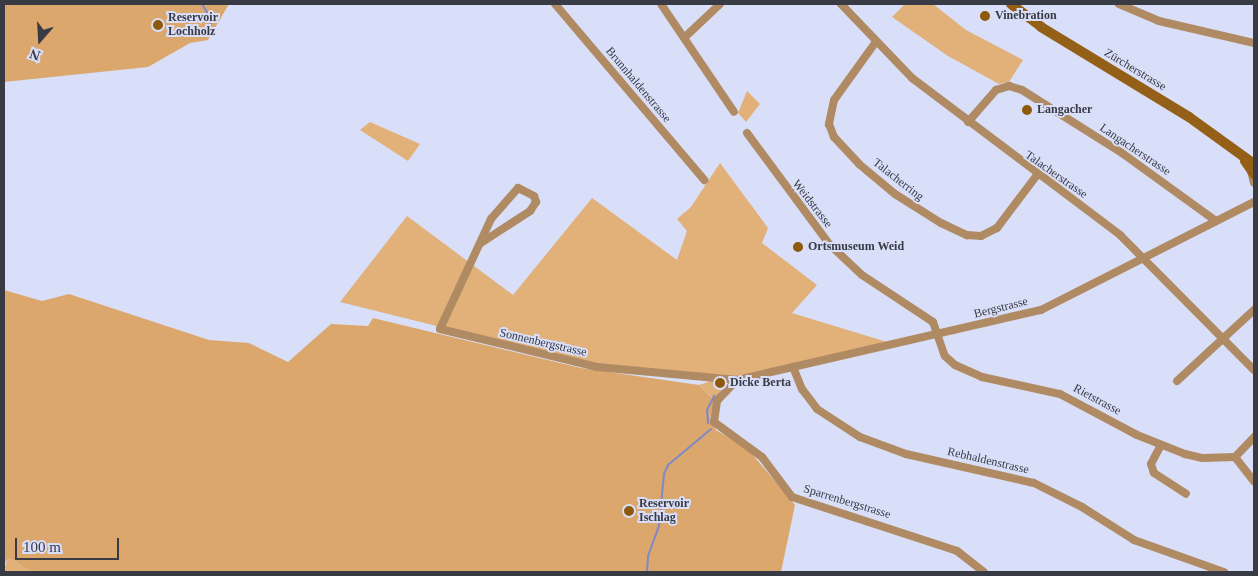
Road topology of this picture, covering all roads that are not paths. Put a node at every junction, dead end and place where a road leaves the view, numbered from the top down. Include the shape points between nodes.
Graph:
1 (555, 4) edge
2 (662, 4) edge
3 (720, 4) edge
4 (841, 4) edge
5 (1011, 4) edge
6 (1119, 4) edge
7 (684, 37) junction
8 (875, 42) junction
9 (1254, 43) edge
10 (734, 112) dead end
11 (968, 122) junction
12 (748, 133) dead end
13 (1251, 167) edge
14 (1037, 174) junction
15 (704, 180) dead end
16 (1254, 184) edge
17 (1253, 200) edge
18 (1216, 221) junction
19 (481, 243) junction
20 (1145, 257) junction
21 (1254, 310) edge
22 (938, 334) junction
23 (1222, 338) junction
24 (793, 367) junction
25 (1254, 370) edge
26 (737, 380) junction
27 (1177, 381) dead end
28 (1254, 437) edge
29 (1161, 445) junction
30 (1235, 457) junction
31 (1254, 480) edge
32 (1186, 494) dead end
33 (984, 572) edge
34 (1224, 572) edge

1 - 15 street, Brunnhaldenstrasse
2 - 7 street
3 - 7 street
4 - 8 street, Talacherstrasse
5 - 13 main road, Zürcherstrasse via 1041,27 1189,117
6 - 9 street via 1159,21
7 - 10 street
8 - 11 street, Talacherstrasse via 912,78
8 - 14 street, Talacherring via 834,100 829,124 834,137 859,164 895,194 941,223 967,235 981,236 997,228
11 - 14 street, Talacherstrasse
11 - 18 street, Langacherstrasse via 989,94 1002,87 1015,88 1135,162
12 - 22 street, Weidstrasse via 829,244 862,274 934,322
13 - 16 street
14 - 20 street, Talacherstrasse
17 - 18 street, Bergstrasse
18 - 20 street, Bergstrasse
19 - 19 street, Sonnenbergstrasse via 491,219 510,195 525,188 534,196 536,202 530,211
19 - 26 street, Sonnenbergstrasse via 440,329 597,367
20 - 22 street, Bergstrasse via 1040,310
20 - 23 street, Talacherstrasse
21 - 23 street
22 - 24 street, Bergstrasse
22 - 29 street, Rietstrasse via 945,356 964,370 1060,394
23 - 25 street, Talacherstrasse
23 - 27 street
24 - 26 street, Bergstrasse
24 - 34 street, Rebhaldenstrasse via 817,409 860,437 906,454 1034,483 1075,502 1134,540
26 - 33 street, Sparrenbergstrasse via 717,401 714,422 762,457 792,497 957,551
28 - 30 street
29 - 30 street, Rietstrasse via 1203,458
29 - 32 street via 1152,464 1154,473
30 - 31 street

